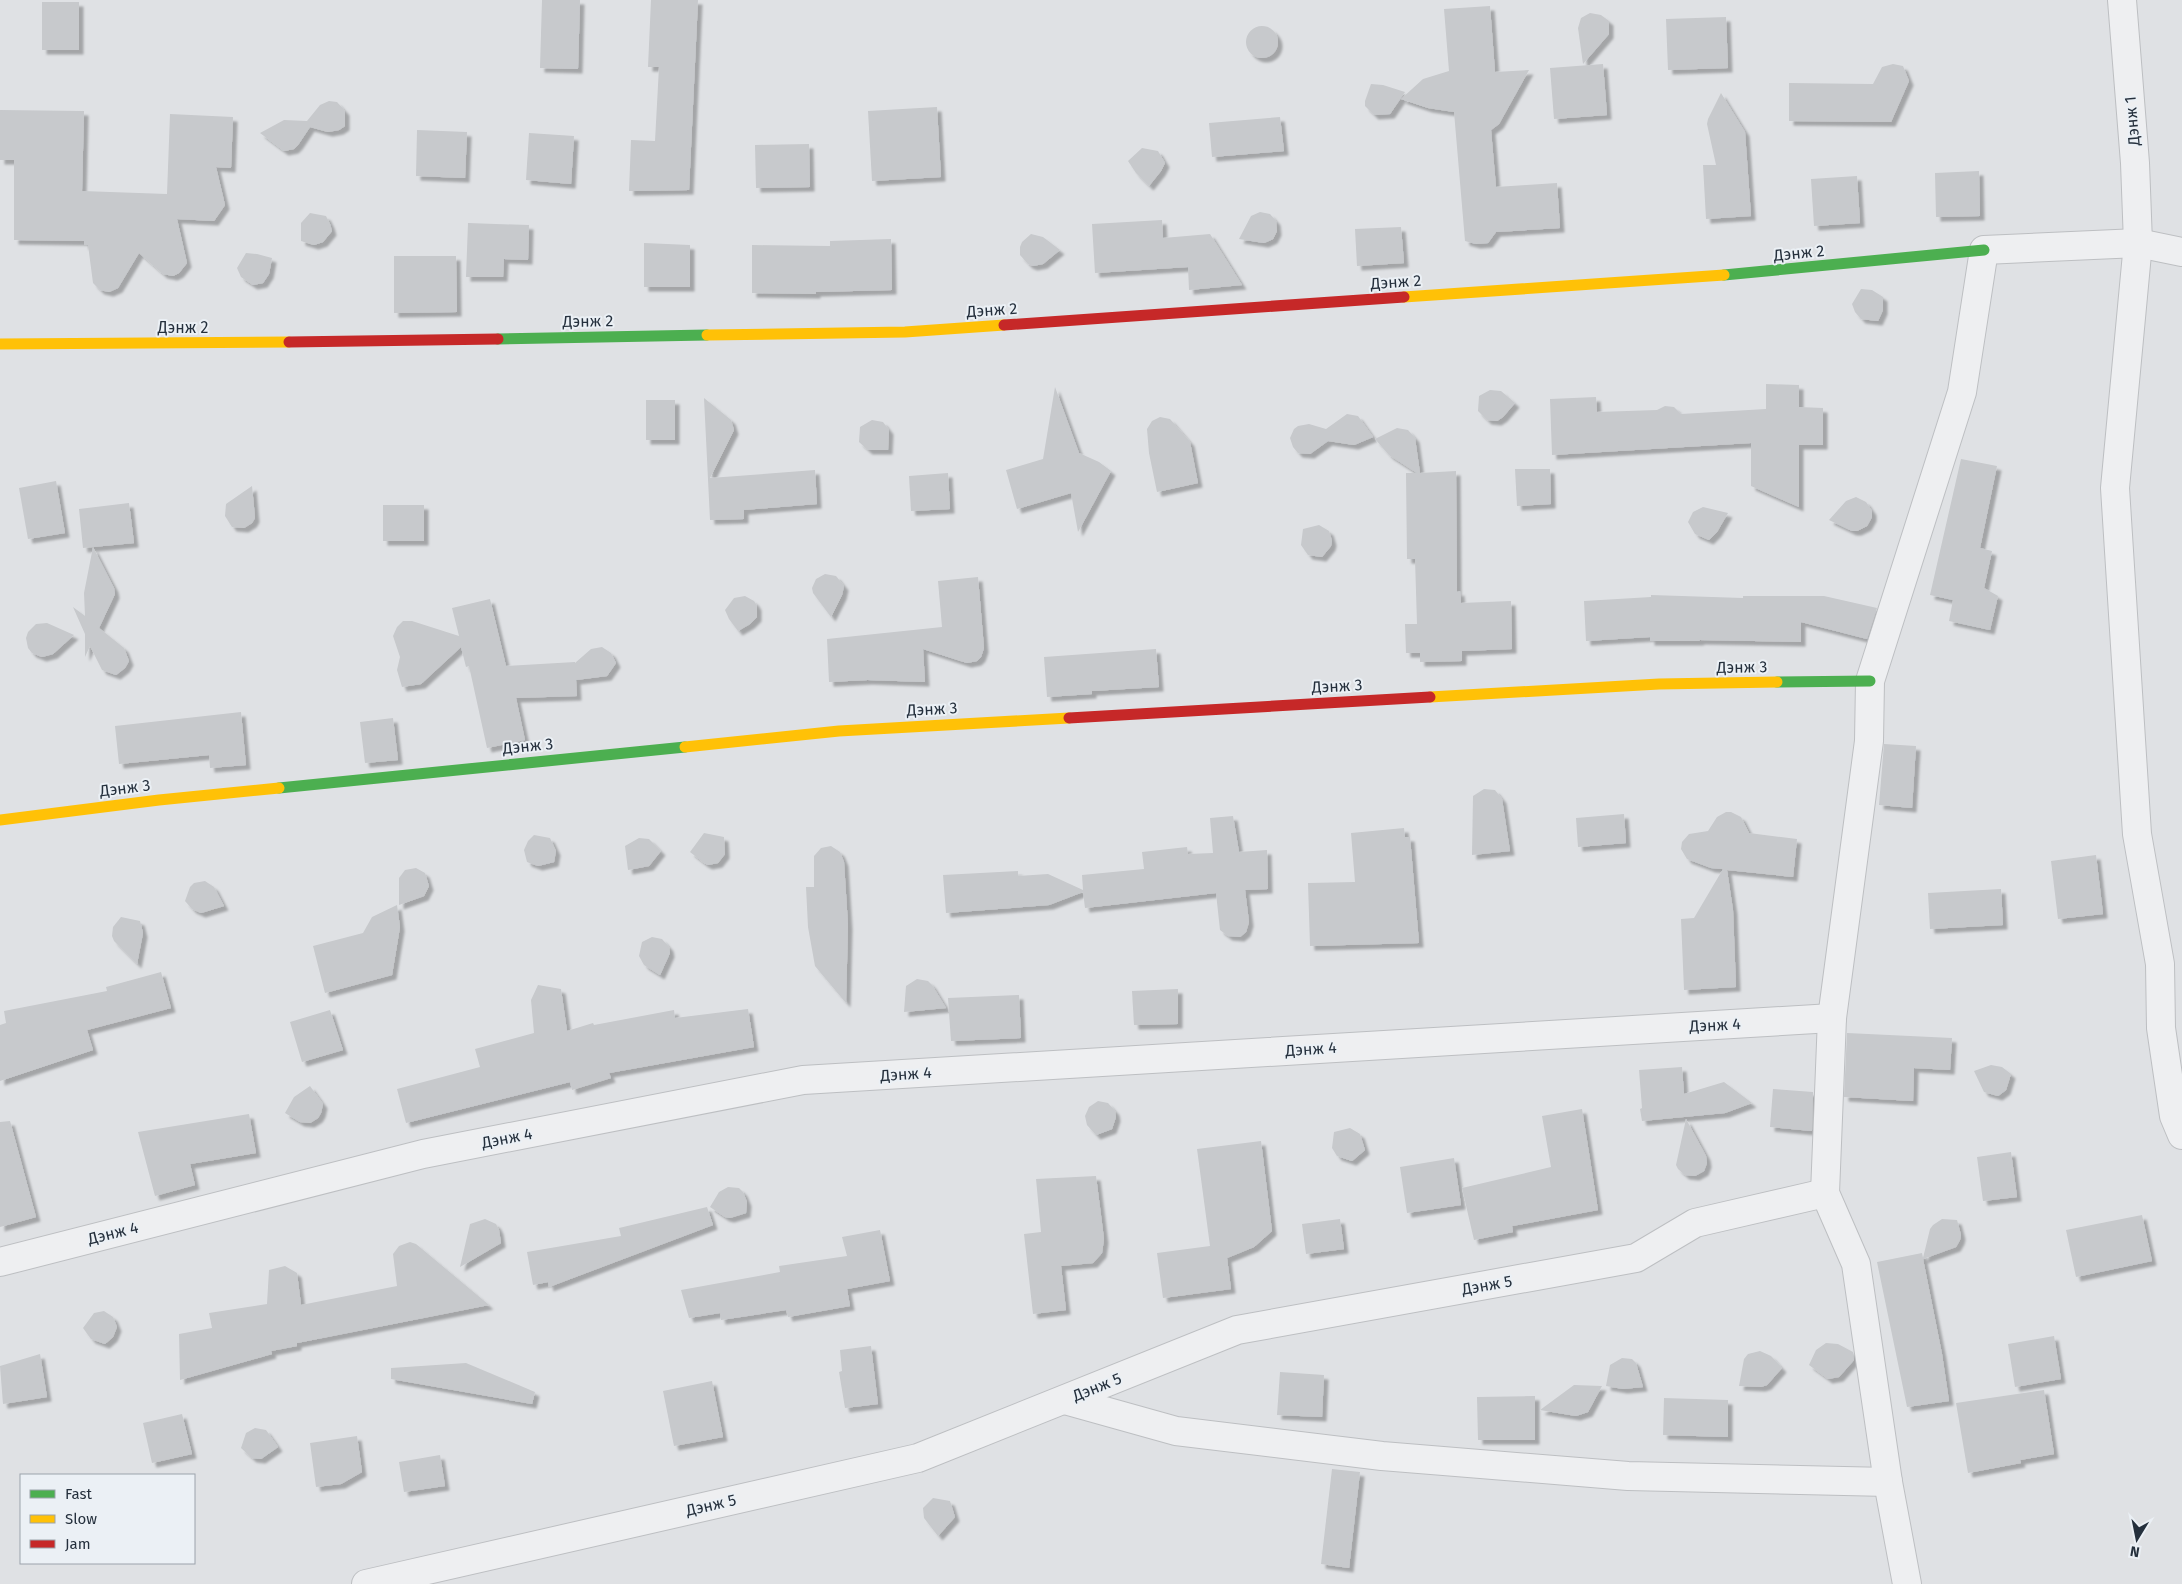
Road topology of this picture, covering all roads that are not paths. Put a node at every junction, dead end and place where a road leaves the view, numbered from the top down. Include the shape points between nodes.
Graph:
1 (2122, 0) edge
2 (2138, 243) junction
3 (1984, 250) junction
4 (2182, 252) edge
5 (0, 344) edge
6 (1870, 681) junction
7 (0, 820) edge
8 (1832, 1018) junction
9 (2182, 1135) edge
10 (1825, 1194) junction
11 (0, 1262) edge
12 (1066, 1400) junction
13 (1888, 1482) junction
14 (366, 1584) edge
15 (1907, 1584) edge

1 - 2 street, Дэнж 1
2 - 3 street
2 - 4 street
2 - 9 street, Дэнж 1 via 2115,488 2137,834 2160,964 2161,1028 2172,1106
3 - 5 street, Дэнж 2 via 1757,273 905,332 207,344
3 - 6 street via 1962,392
6 - 7 street, Дэнж 3 via 1659,684 839,731 159,800
6 - 8 street via 1869,741
8 - 10 street
8 - 11 street, Дэнж 4 via 803,1080 423,1154
10 - 12 street, Дэнж 5 via 1695,1223 1636,1258 1236,1330
10 - 13 street via 1856,1264
12 - 13 street via 1176,1431 1382,1456 1628,1476
12 - 14 street, Дэнж 5 via 918,1458
13 - 15 street

